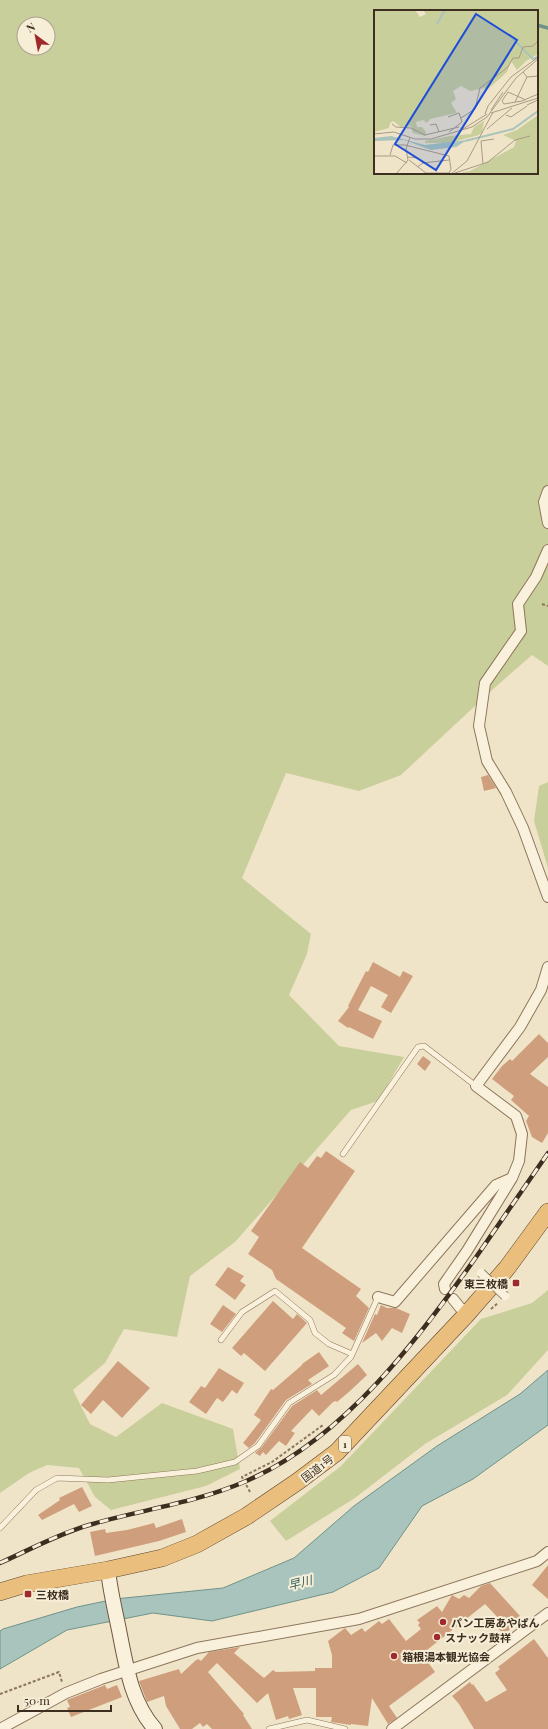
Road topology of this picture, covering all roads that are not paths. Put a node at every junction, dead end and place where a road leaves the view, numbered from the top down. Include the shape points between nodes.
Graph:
1 (548, 491) edge
2 (548, 523) edge
3 (548, 550) edge
4 (548, 897) edge
5 (548, 967) edge
6 (476, 1086) junction
7 (343, 1154) dead end
8 (512, 1178) junction
9 (548, 1212) edge
10 (481, 1273) dead end
11 (445, 1289) dead end
12 (505, 1296) dead end
13 (378, 1297) joint
14 (453, 1299) dead end
15 (466, 1314) junction
16 (221, 1340) dead end
17 (352, 1354) junction
18 (0, 1528) edge
19 (548, 1552) edge
20 (108, 1576) junction
21 (0, 1592) edge
22 (548, 1613) edge
23 (127, 1669) junction
24 (0, 1729) edge
25 (155, 1729) edge
26 (269, 1729) edge
27 (345, 1729) edge
28 (392, 1729) edge

1 - 2 street via 544,502
3 - 4 street via 536,577 518,604 521,631 485,683 479,726 487,761 506,792 523,828
5 - 6 street via 541,990 520,1027
6 - 7 lane via 424,1046 418,1047
6 - 8 street via 516,1116 522,1134 519,1160
8 - 11 street via 444,1284
8 - 13 street via 496,1184 395,1302
9 - 15 highway, 国道1号 / 1 via 507,1268
10 - 12 street, bridge
13 - 17 lane
14 - 15 street
15 - 20 highway, 国道1号 / 1 via 337,1452 298,1482 247,1516 197,1544
16 - 17 lane via 242,1312 275,1291 310,1320 315,1334
17 - 18 lane via 334,1375 289,1403 258,1446 235,1462 197,1471 108,1480 57,1478 36,1490
19 - 23 street via 537,1561 359,1619 196,1648
20 - 21 highway, 国道1号 / 1 via 33,1583
20 - 23 main road
22 - 28 street
23 - 24 street via 66,1693
23 - 25 main road via 137,1702
26 - 27 lane via 307,1720

